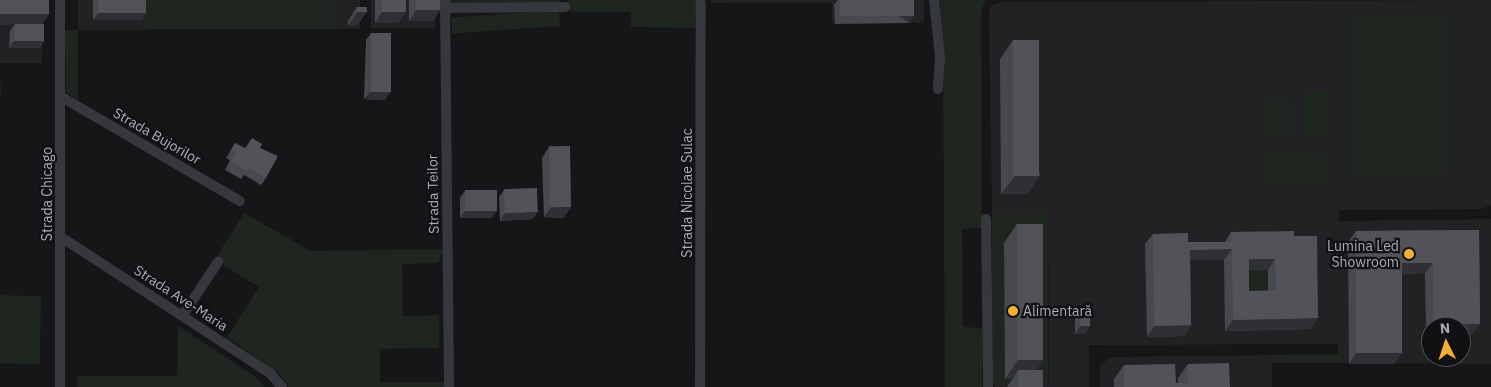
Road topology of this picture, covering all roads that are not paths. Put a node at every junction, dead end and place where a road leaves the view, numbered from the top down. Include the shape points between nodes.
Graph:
1 (60, 0) edge
2 (701, 0) edge
3 (934, 0) edge
4 (444, 4) edge
5 (564, 7) dead end
6 (938, 89) dead end
7 (60, 96) junction
8 (240, 201) dead end
9 (986, 218) dead end
10 (61, 237) junction
11 (84, 252) junction
12 (218, 262) dead end
13 (61, 264) junction
14 (183, 315) junction
15 (60, 387) edge
16 (282, 387) edge
17 (449, 387) edge
18 (700, 387) edge
19 (988, 387) edge

1 - 7 street, Strada Chicago
2 - 18 street, Strada Nicolae Sulac
3 - 6 street via 940,57
4 - 5 street
4 - 17 street, Strada Teilor
7 - 8 street, Strada Bujorilor
7 - 10 street, Strada Chicago
9 - 19 street
10 - 11 street, Strada Ave-Maria
10 - 13 street, Strada Chicago
11 - 13 street via 74,251
11 - 14 street, Strada Ave-Maria
12 - 14 street
13 - 15 street, Strada Chicago
14 - 16 street, Strada Ave-Maria via 270,373

